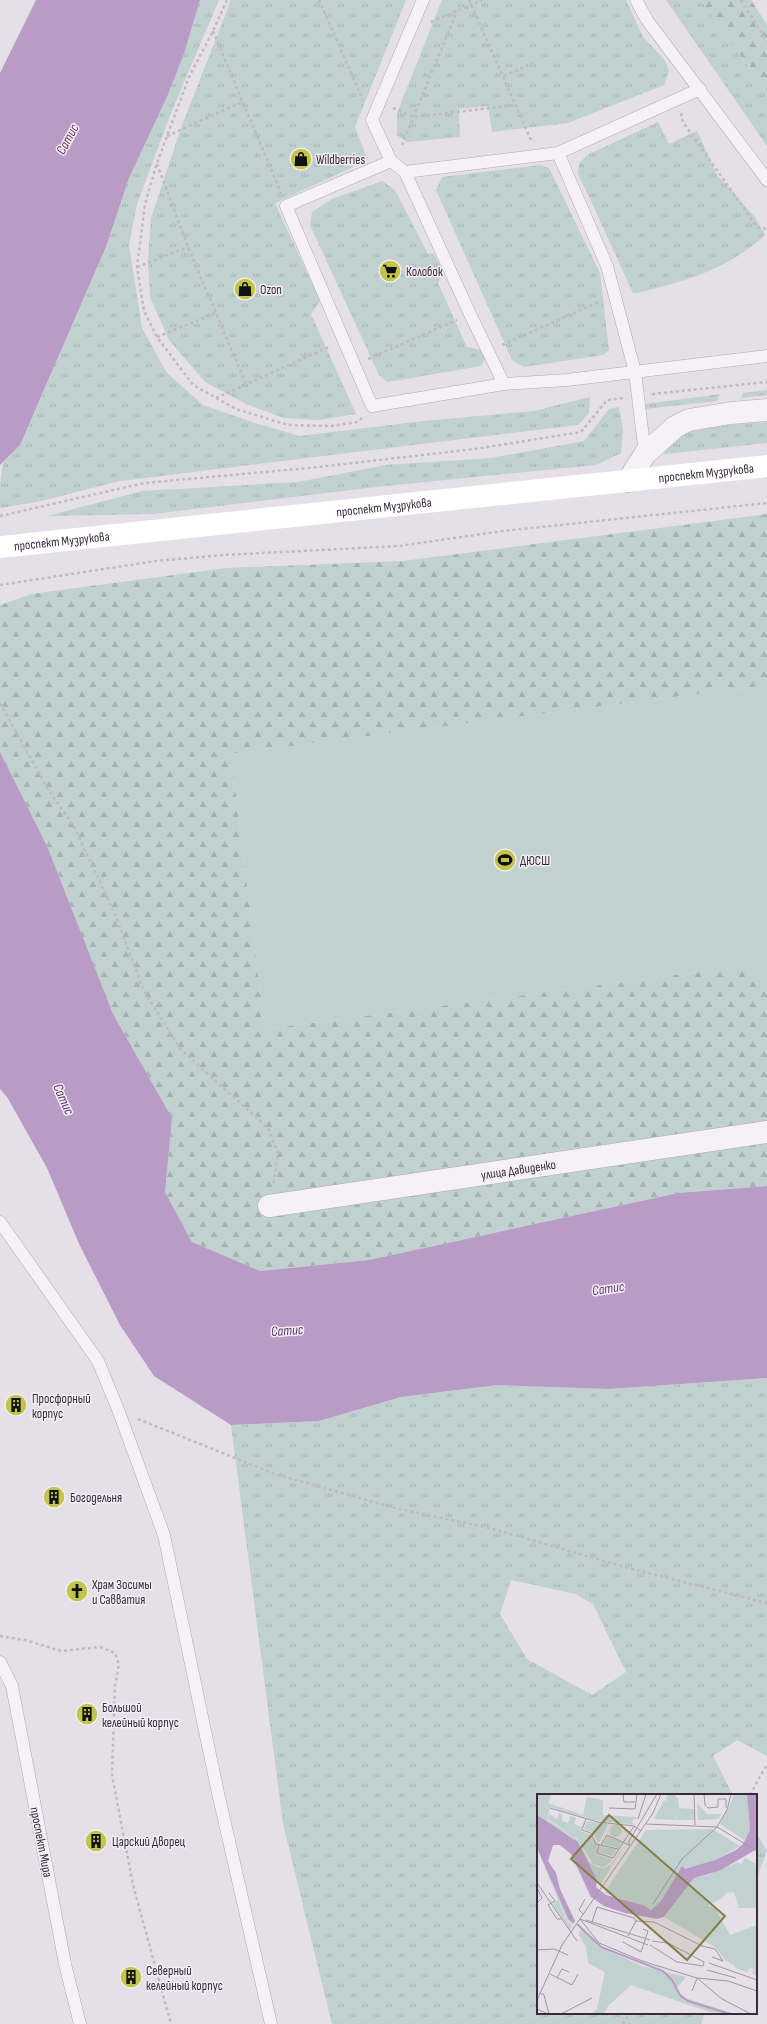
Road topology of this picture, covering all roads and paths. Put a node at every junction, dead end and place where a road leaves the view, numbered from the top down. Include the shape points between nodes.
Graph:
1 (226, 0) edge
2 (319, 0) edge
3 (422, 0) edge
4 (469, 0) edge
5 (482, 0) edge
6 (636, 0) edge
7 (741, 0) edge
8 (471, 5) junction
9 (467, 6) junction
10 (456, 11) junction
11 (468, 11) dead end
12 (411, 30) junction
13 (213, 31) junction
14 (767, 41) edge
15 (533, 63) dead end
16 (504, 76) junction
17 (700, 89) junction
18 (676, 100) junction
19 (242, 102) junction
20 (380, 103) junction
21 (516, 104) junction
22 (414, 117) junction
23 (372, 120) junction
24 (167, 136) junction
25 (558, 153) junction
26 (537, 156) junction
27 (392, 162) junction
28 (157, 163) junction
29 (405, 172) junction
30 (767, 180) edge
31 (286, 206) junction
32 (767, 229) edge
33 (188, 247) junction
34 (137, 267) junction
35 (614, 294) junction
36 (216, 313) junction
37 (470, 314) junction
38 (157, 337) junction
39 (344, 340) junction
40 (488, 352) junction
41 (767, 356) edge
42 (354, 365) junction
43 (634, 372) junction
44 (767, 382) edge
45 (246, 384) junction
46 (504, 384) junction
47 (638, 395) junction
48 (216, 398) junction
49 (372, 406) junction
50 (767, 410) edge
51 (645, 454) junction
52 (767, 466) edge
53 (628, 481) junction
54 (767, 503) edge
55 (0, 516) edge
56 (0, 547) edge
57 (0, 585) edge
58 (0, 703) edge
59 (767, 1132) edge
60 (269, 1206) joint
61 (0, 1222) edge
62 (119, 1412) junction
63 (767, 1603) edge
64 (0, 1636) edge
65 (0, 1662) edge
66 (767, 1764) edge
67 (751, 1794) edge
68 (629, 2014) edge
69 (80, 2024) edge
70 (171, 2024) edge
71 (271, 2024) edge
72 (624, 2024) edge

1 - 13 path
2 - 23 path
3 - 12 lane
4 - 8 path
5 - 8 path
6 - 17 lane via 647,20
7 - 14 path
8 - 9 path
8 - 16 path
9 - 10 path
9 - 11 path
10 - 12 path
10 - 22 path
12 - 20 lane
13 - 19 path
13 - 24 path via 189,77
15 - 16 path
16 - 21 path
17 - 18 lane
17 - 30 lane
18 - 25 lane
18 - 32 path via 683,122 741,206 757,227
19 - 24 path
19 - 31 path
20 - 22 path
20 - 23 lane
21 - 22 path
21 - 26 path
22 - 27 path
23 - 27 lane
24 - 28 path
25 - 26 lane
25 - 35 lane via 607,266
26 - 29 lane
27 - 29 lane
27 - 31 lane
28 - 33 path
28 - 34 path via 145,204
29 - 37 lane
31 - 39 lane
33 - 34 path
33 - 36 path
34 - 38 path via 144,310
35 - 40 path
35 - 43 lane
36 - 38 path
36 - 45 path
37 - 40 lane
37 - 42 path
38 - 48 path via 193,385
39 - 42 lane
39 - 45 path
40 - 46 lane
41 - 43 lane
42 - 49 lane
43 - 46 lane
43 - 47 lane
44 - 47 path
45 - 48 path
46 - 49 lane
47 - 51 lane
47 - 55 path via 607,400 581,432 467,450 144,483
48 - 49 path via 236,410 288,426 331,426 358,422
50 - 51 street via 689,420 675,427
51 - 53 street
52 - 53 main road, проспект Музрукова
53 - 56 main road, проспект Музрукова
54 - 57 path via 503,531 399,546 156,561
58 - 60 path via 48,789 74,827 115,914 143,989 180,1049 268,1128 278,1153
59 - 60 street, улица Давиденко
61 - 62 lane via 98,1361
62 - 63 path via 275,1474 395,1508 489,1528 632,1569
62 - 71 lane via 164,1536 218,1793
64 - 70 path via 29,1641 61,1651 100,1647 115,1654 119,1664 115,1686 112,1775 133,1885
65 - 69 lane, проспект Мира via 12,1686 65,1964
66 - 67 path
68 - 72 path

